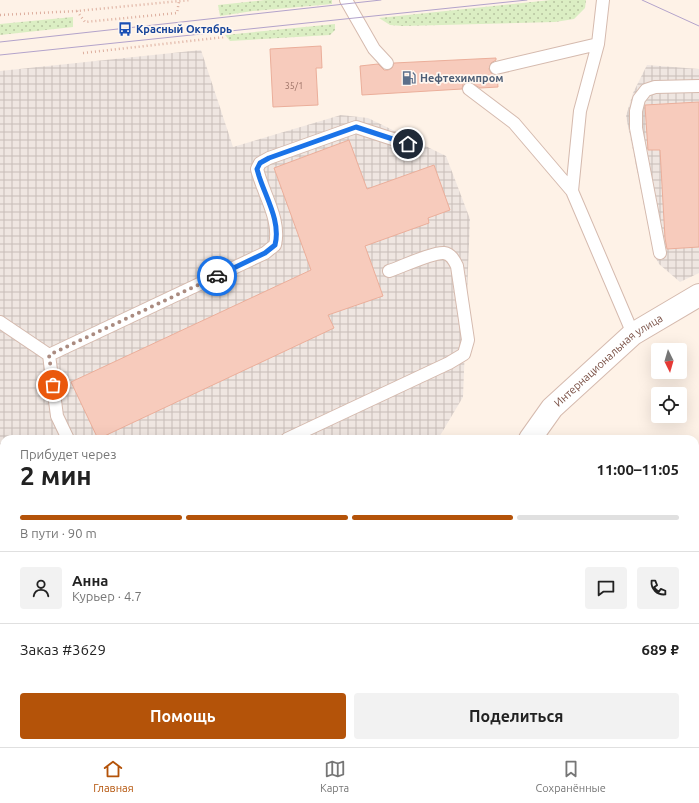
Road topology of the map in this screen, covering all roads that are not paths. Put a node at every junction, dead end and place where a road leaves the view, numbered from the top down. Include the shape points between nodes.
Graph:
1 (346, 0) edge
2 (603, 0) edge
3 (598, 44) junction
4 (387, 63) dead end
5 (496, 68) dead end
6 (699, 86) edge
7 (469, 89) dead end
8 (408, 144) dead end
9 (572, 191) junction
10 (660, 253) dead end
11 (389, 271) dead end
12 (699, 295) edge
13 (0, 322) edge
14 (633, 334) junction
15 (49, 355) junction
16 (66, 435) edge
17 (296, 435) edge
18 (533, 435) edge

1 - 4 lane via 374,49
2 - 3 lane
3 - 5 lane
3 - 9 lane via 580,111
6 - 10 lane via 650,88 642,94 637,104 636,133
7 - 9 lane via 514,123
8 - 15 lane via 356,127 260,163 257,169 276,225 275,245 265,253
9 - 14 lane
11 - 17 lane via 434,255 444,253 453,258 457,266 468,328 464,354
12 - 14 street, Интернациональная улица
13 - 15 lane
14 - 18 street, Интернациональная улица via 552,408
15 - 16 lane via 57,416

